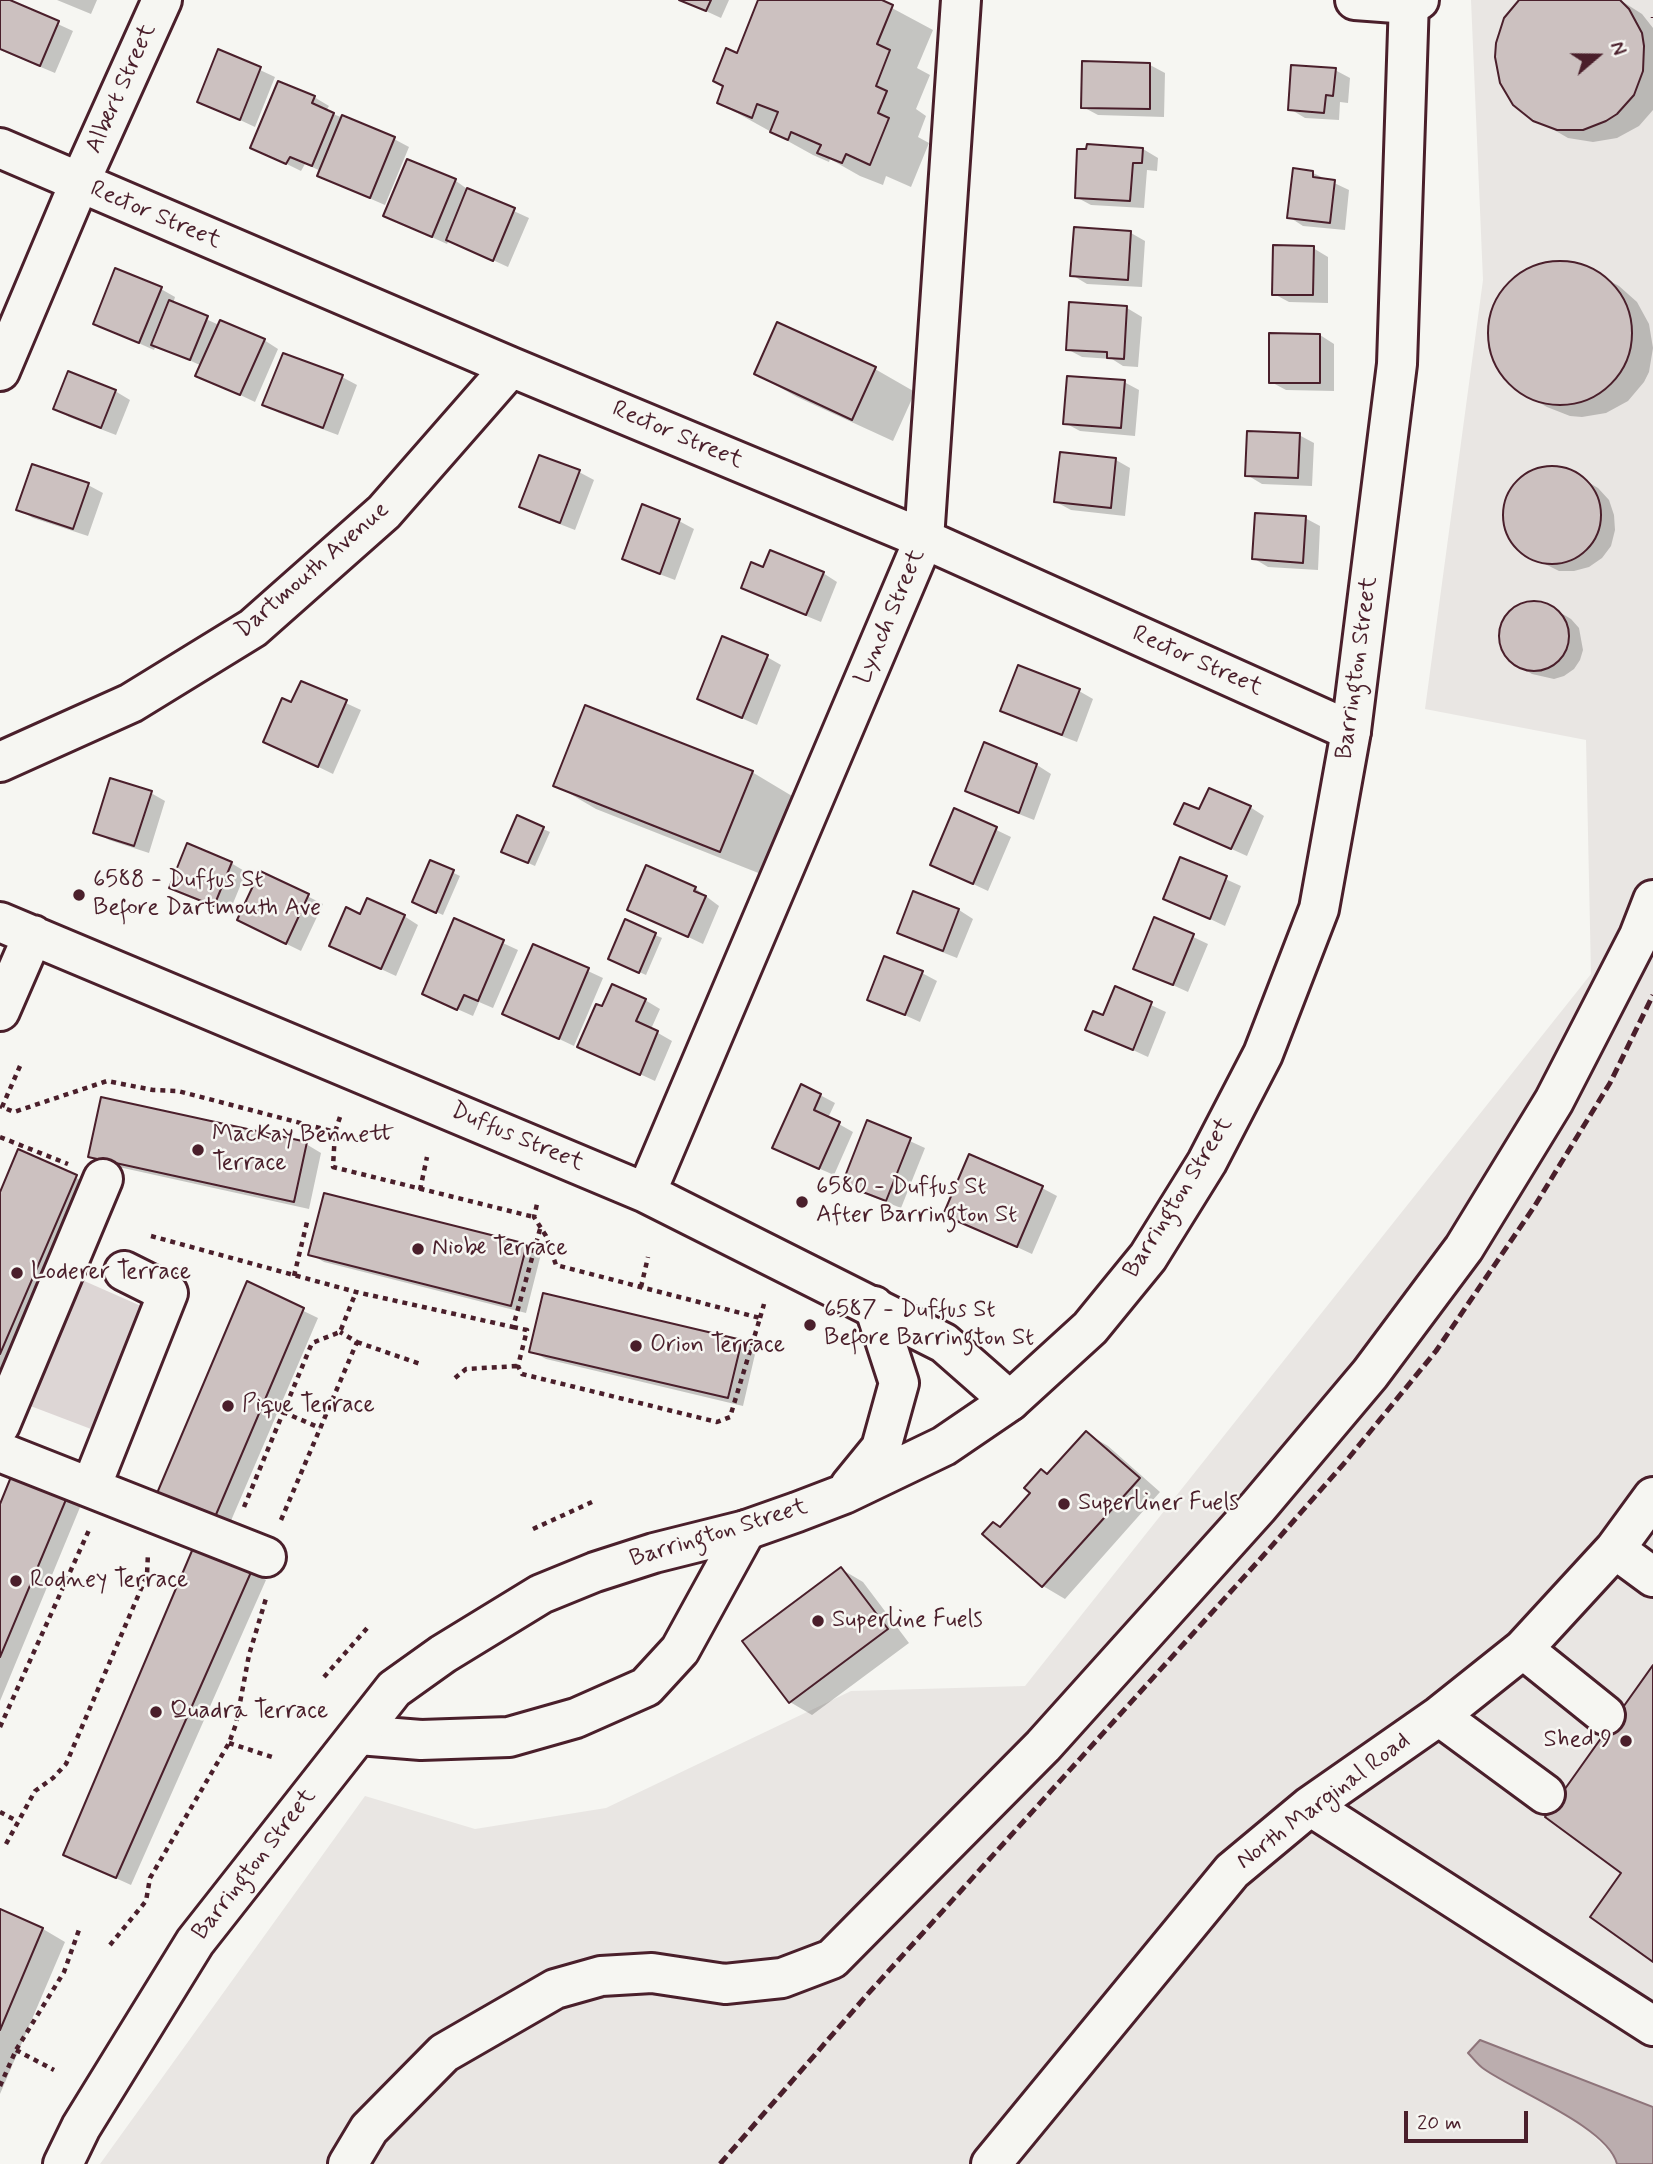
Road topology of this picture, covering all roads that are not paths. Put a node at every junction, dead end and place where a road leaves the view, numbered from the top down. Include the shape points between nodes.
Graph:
1 (162, 0) edge
2 (961, 0) edge
3 (1355, 0) edge
4 (1412, 1) edge
5 (0, 148) edge
6 (79, 184) junction
7 (511, 367) junction
8 (0, 371) edge
9 (924, 539) junction
10 (1351, 731) junction
11 (0, 762) edge
12 (1653, 900) edge
13 (16, 928) edge
14 (0, 1011) edge
15 (103, 1179) dead end
16 (646, 1193) junction
17 (124, 1271) dead end
18 (874, 1306) junction
19 (1010, 1401) junction
20 (0, 1425) edge
21 (0, 1452) edge
22 (99, 1490) junction
23 (844, 1494) junction
24 (1653, 1497) edge
25 (746, 1530) junction
26 (1615, 1549) junction
27 (266, 1557) road end
28 (1653, 1577) edge
29 (1523, 1649) junction
30 (1605, 1715) dead end
31 (1439, 1716) junction
32 (359, 1735) junction
33 (1545, 1794) dead end
34 (1310, 1806) junction
35 (1653, 2026) edge
36 (63, 2164) edge
37 (348, 2164) edge
38 (991, 2164) edge

1 - 6 street, Albert Street
2 - 9 street, Lynch Street
3 - 4 street
4 - 10 street, Barrington Street via 1403,128 1397,364
5 - 6 street, Rector Street
6 - 7 street, Rector Street
6 - 8 street, Albert Street
7 - 9 street, Rector Street
7 - 11 street, Dartmouth Avenue via 384,512 253,628 131,703
9 - 10 street, Rector Street
9 - 16 street, Lynch Street
10 - 19 street, Barrington Street via 1320,909 1263,1054 1207,1162 1148,1257 1090,1328
12 - 37 street via 1554,1101 1464,1248 1370,1374 1044,1746 832,1959 782,1978 748,1982 725,1984 652,1973 601,1976 555,1989 444,2053 369,2129
13 - 14 street
13 - 16 street, Duffus Street
15 - 20 street
16 - 18 street, Duffus Street
17 - 22 street via 168,1293
18 - 19 street, Duffus Street via 944,1343
18 - 23 street via 899,1383 881,1448
19 - 23 street, Barrington Street via 944,1446
21 - 22 street
22 - 27 street
23 - 25 street, Barrington Street
24 - 26 street, North Marginal Road
25 - 32 street, Barrington Street via 654,1553 541,1594 394,1689
25 - 32 street via 680,1650 646,1687 576,1718 509,1737 421,1740
26 - 28 street
26 - 29 street, North Marginal Road
29 - 30 street
29 - 31 street, North Marginal Road
31 - 33 street
31 - 34 street, North Marginal Road
32 - 36 street, Barrington Street via 195,1942
34 - 35 street
34 - 38 street, North Marginal Road via 1232,1871

